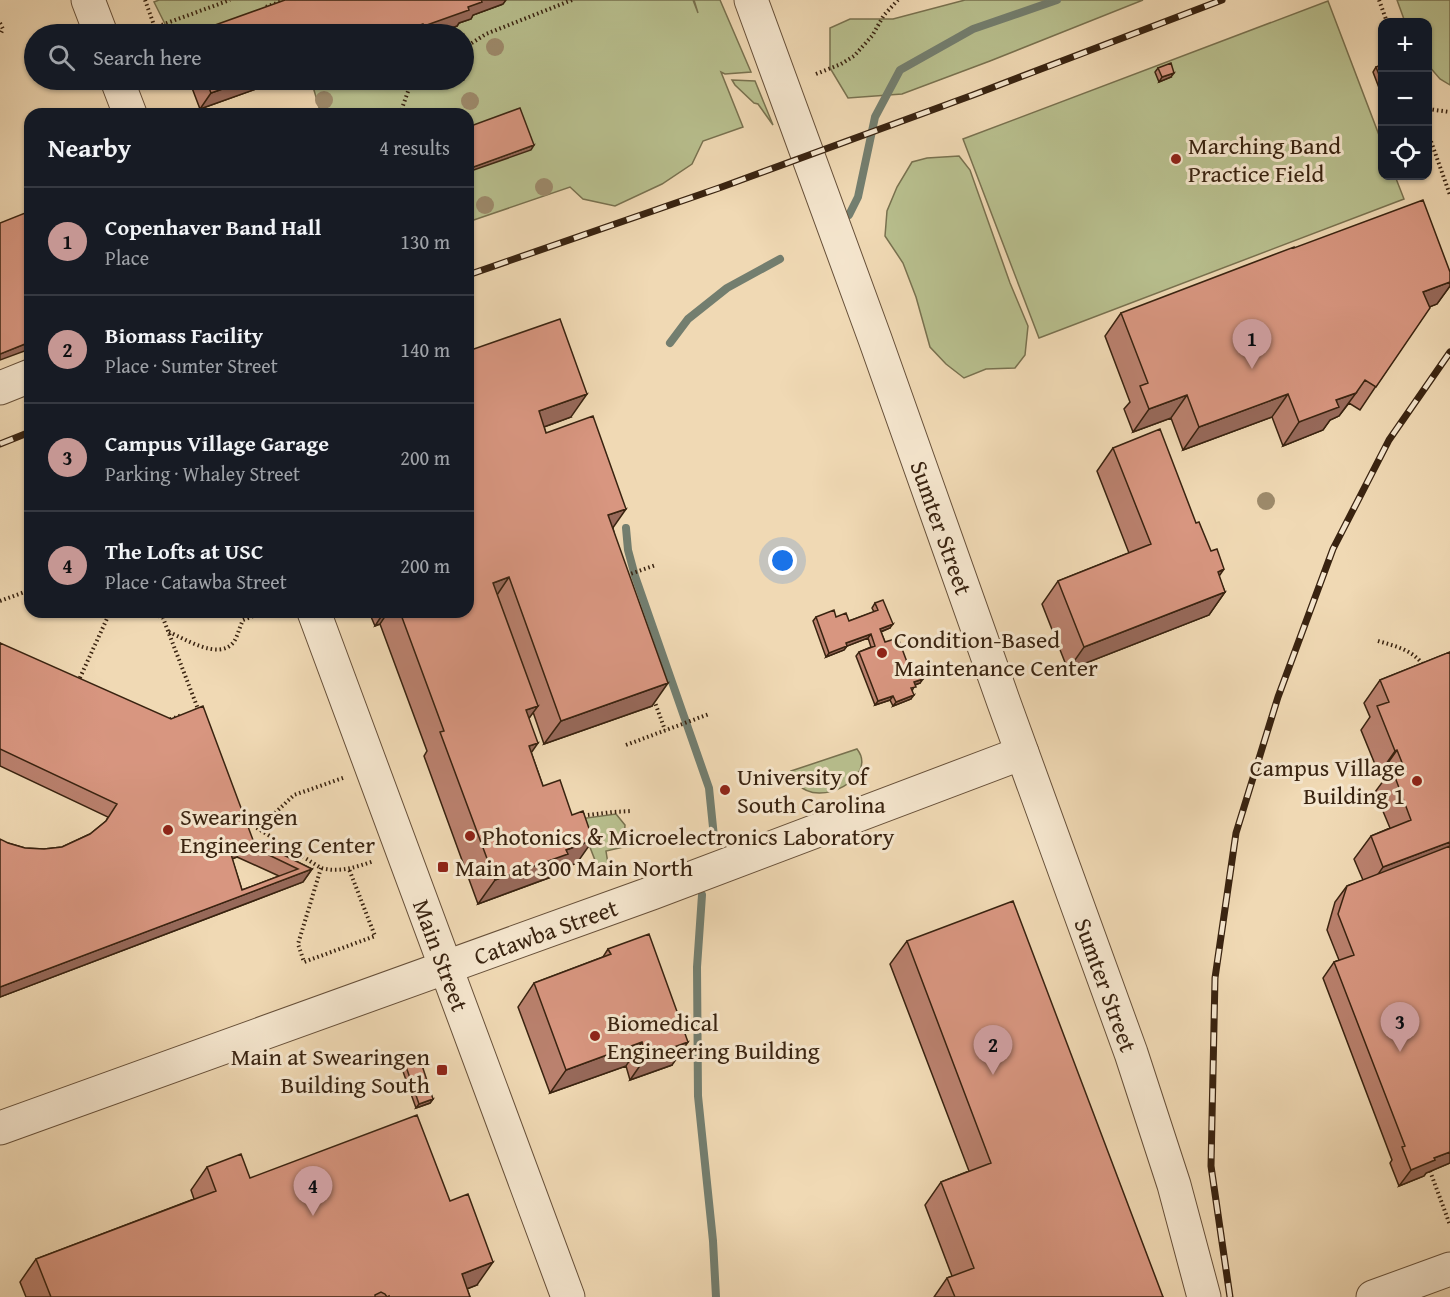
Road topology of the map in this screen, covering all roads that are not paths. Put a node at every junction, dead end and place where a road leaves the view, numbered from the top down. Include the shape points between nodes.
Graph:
1 (88, 0) edge
2 (751, 0) edge
3 (97, 24) edge
4 (121, 90) edge
5 (128, 108) edge
6 (24, 378) edge
7 (0, 388) edge
8 (316, 618) edge
9 (1022, 753) junction
10 (446, 967) junction
11 (0, 1128) edge
12 (1450, 1269) edge
13 (568, 1297) edge
14 (1204, 1297) edge
15 (1373, 1297) edge

1 - 3 street
2 - 9 street, Sumter Street
4 - 5 street
6 - 7 street
8 - 10 street, Main Street
9 - 10 street, Catawba Street
9 - 14 street, Sumter Street via 1131,1053 1174,1185
10 - 11 street, Catawba Street
10 - 13 street, Main Street
12 - 15 street

